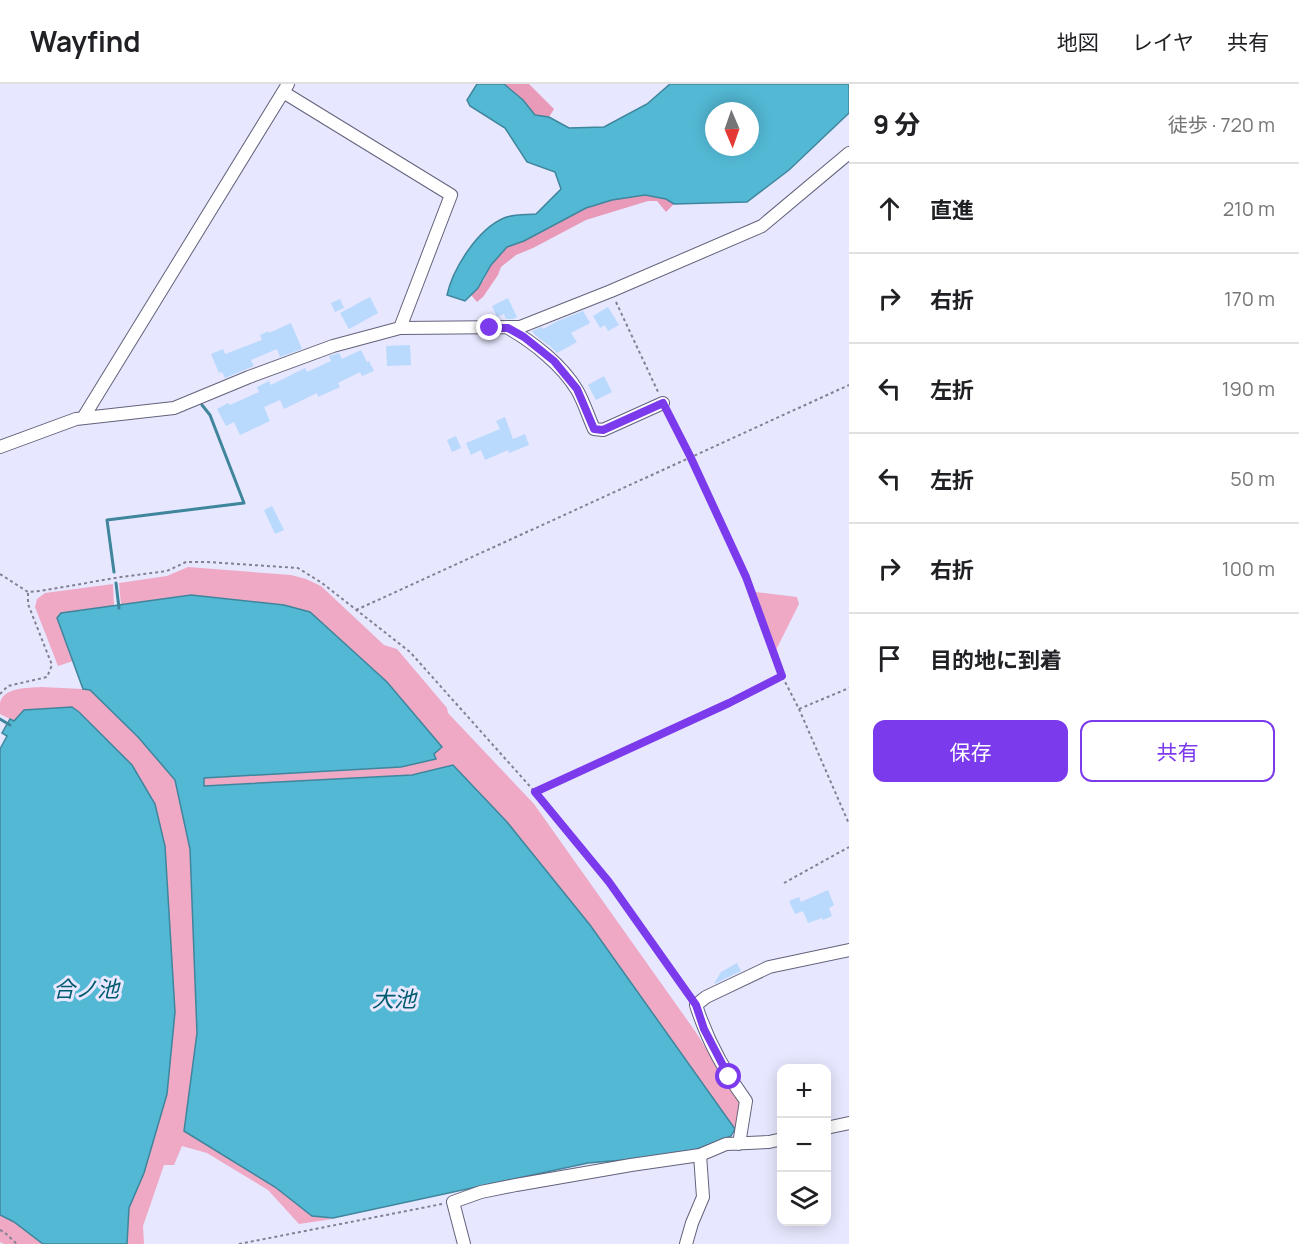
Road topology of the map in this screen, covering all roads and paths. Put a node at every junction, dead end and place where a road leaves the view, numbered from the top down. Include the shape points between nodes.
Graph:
1 (286, 88) edge
2 (849, 153) edge
3 (611, 291) junction
4 (400, 328) junction
5 (508, 328) junction
6 (849, 385) edge
7 (663, 403) junction
8 (83, 418) junction
9 (0, 447) edge
10 (690, 456) junction
11 (0, 574) edge
12 (28, 592) junction
13 (356, 610) junction
14 (782, 676) junction
15 (849, 688) edge
16 (0, 694) edge
17 (799, 709) junction
18 (535, 792) junction
19 (849, 824) edge
20 (849, 848) edge
21 (784, 883) dead end
22 (849, 950) edge
23 (696, 1005) junction
24 (849, 1123) edge
25 (831, 1127) edge
26 (777, 1140) edge
27 (739, 1143) junction
28 (700, 1155) junction
29 (453, 1202) junction
30 (0, 1230) edge
31 (17, 1244) edge
32 (239, 1244) edge
33 (464, 1244) edge
34 (686, 1244) edge

1 - 4 street via 451,195
1 - 8 street
2 - 3 street via 762,226
3 - 5 street via 520,327
3 - 7 path
4 - 5 street
4 - 8 street via 333,346 174,408
5 - 7 street via 554,361 577,389 594,429 603,430
6 - 10 path
7 - 10 path
8 - 9 street
10 - 13 path
10 - 14 path via 746,577
11 - 12 path
12 - 13 path via 167,571 186,562 208,562 298,568
12 - 16 path via 28,603 52,665 47,677 8,686
13 - 18 path via 410,652
14 - 17 path
14 - 18 path
15 - 17 path
17 - 19 path
18 - 23 path via 609,882
20 - 21 path
22 - 23 street via 769,967
23 - 27 street via 704,1029 746,1101
24 - 25 street
26 - 27 street
27 - 28 street
28 - 29 street via 516,1185
28 - 34 street via 703,1197
29 - 32 path
29 - 33 street
30 - 31 path

